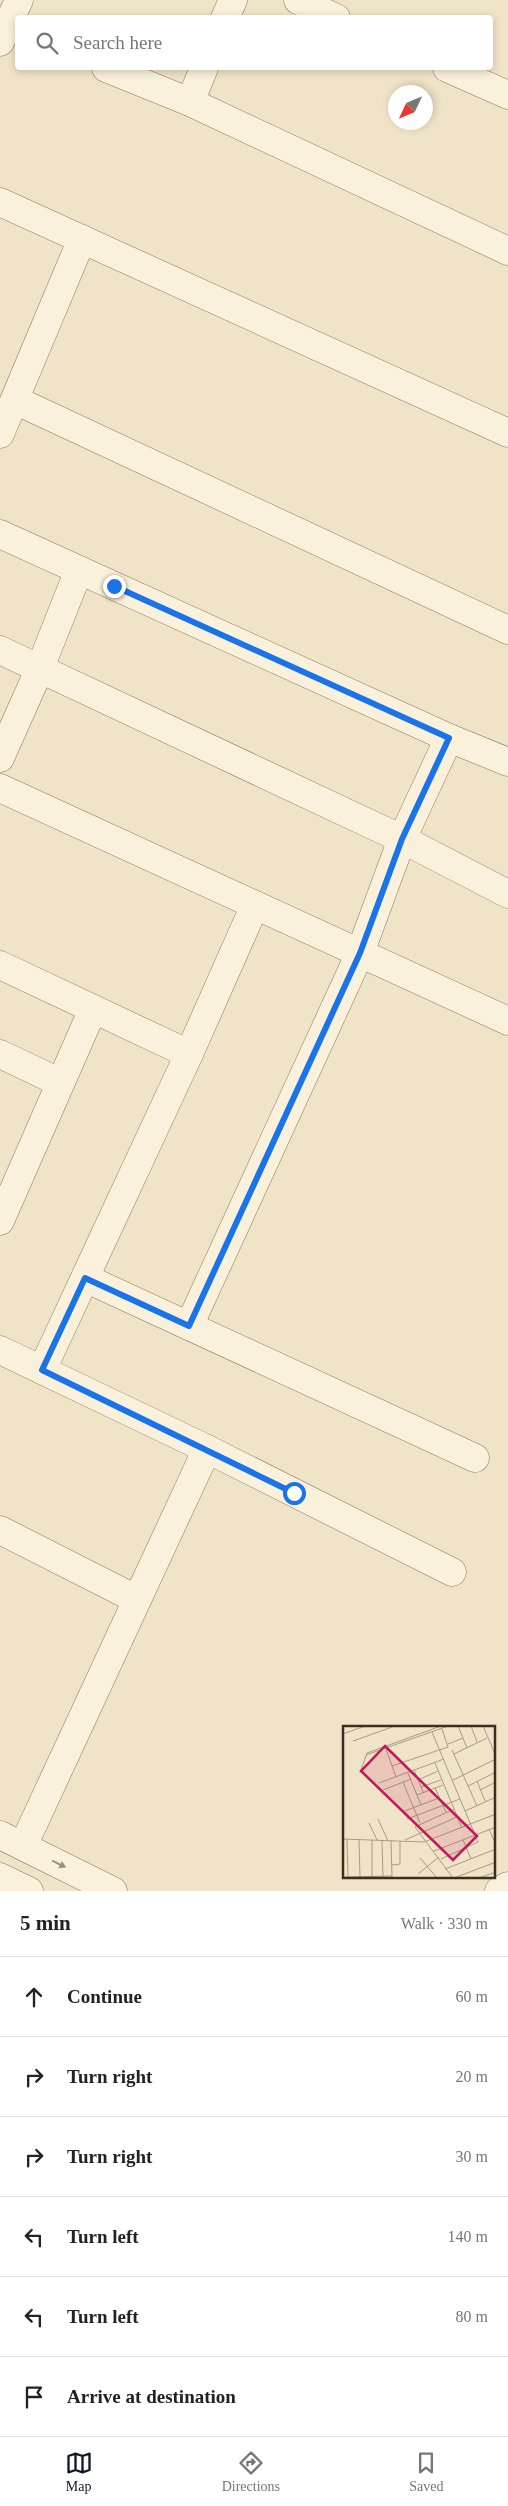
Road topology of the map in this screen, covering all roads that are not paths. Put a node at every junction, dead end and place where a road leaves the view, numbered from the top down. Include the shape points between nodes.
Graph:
1 (19, 0) edge
2 (233, 0) edge
3 (298, 0) edge
4 (226, 15) edge
5 (330, 15) edge
6 (6, 31) edge
7 (111, 70) edge
8 (203, 70) edge
9 (452, 70) edge
10 (508, 95) edge
11 (190, 102) junction
12 (0, 202) edge
13 (82, 239) junction
14 (508, 251) edge
15 (15, 400) junction
16 (508, 433) edge
17 (0, 434) edge
18 (0, 534) edge
19 (79, 570) junction
20 (508, 630) edge
21 (0, 650) edge
22 (40, 668) junction
23 (449, 738) junction
24 (0, 758) edge
25 (508, 762) edge
26 (0, 788) edge
27 (402, 839) junction
28 (508, 894) edge
29 (255, 905) junction
30 (360, 953) junction
31 (0, 965) edge
32 (93, 1009) junction
33 (508, 1021) edge
34 (0, 1054) edge
35 (189, 1054) junction
36 (59, 1082) junction
37 (7, 1184) edge
38 (0, 1221) edge
39 (85, 1278) junction
40 (189, 1326) junction
41 (0, 1350) edge
42 (42, 1370) junction
43 (206, 1449) junction
44 (475, 1458) dead end
45 (0, 1530) edge
46 (452, 1572) dead end
47 (136, 1599) junction
48 (11, 1841) edge
49 (0, 1877) edge
50 (508, 1886) edge
51 (28, 1891) edge
52 (113, 1891) edge
53 (499, 1891) edge

1 - 6 street
2 - 4 street
3 - 5 street
7 - 11 street
8 - 11 street
9 - 10 street
11 - 14 street
12 - 13 street
13 - 15 street
13 - 16 street
15 - 17 street
15 - 20 street
18 - 19 street
19 - 22 street
19 - 23 street
21 - 22 street
22 - 24 street
22 - 27 street
23 - 25 street
23 - 27 street
26 - 29 street
27 - 28 street
27 - 30 street
29 - 30 street
29 - 35 street
30 - 33 street
30 - 40 street
31 - 32 street
32 - 35 street
32 - 36 street
34 - 36 street
35 - 39 street
36 - 37 street
37 - 38 street
39 - 40 street
39 - 42 street
40 - 44 street
41 - 42 street
42 - 43 street
43 - 46 street
43 - 47 street
45 - 47 street
47 - 48 street
48 -> 52 street
49 - 51 street
50 - 53 street

